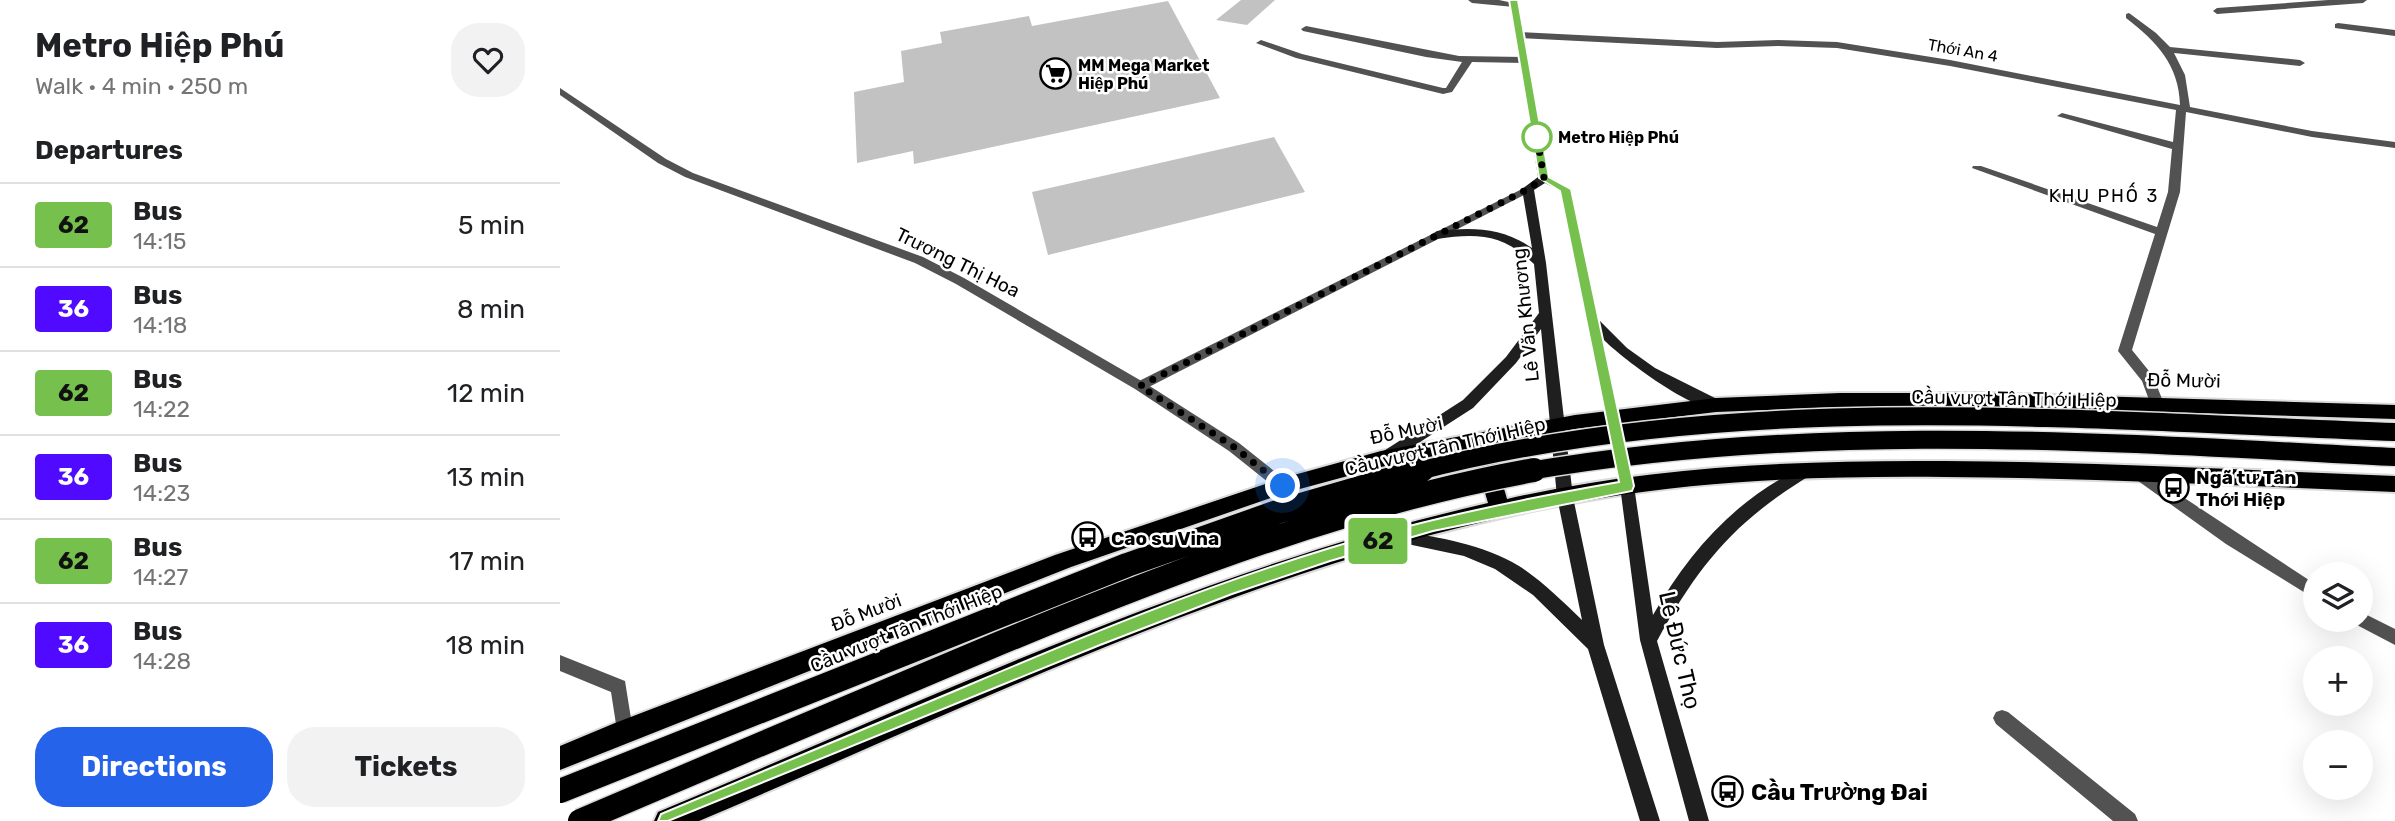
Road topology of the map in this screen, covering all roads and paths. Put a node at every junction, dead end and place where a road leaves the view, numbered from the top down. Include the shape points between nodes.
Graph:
1 (1472, 0) edge
2 (2363, 0) edge
3 (1514, 2) edge
4 (2217, 11) dead end
5 (2129, 16) dead end
6 (2338, 26) dead end
7 (1306, 29) dead end
8 (2395, 33) edge
9 (1520, 36) junction
10 (1261, 43) dead end
11 (2170, 50) junction
12 (1469, 59) junction
13 (1524, 60) junction
14 (2300, 63) dead end
15 (560, 91) edge
16 (2181, 109) junction
17 (2062, 116) dead end
18 (2395, 145) edge
19 (2178, 147) junction
20 (1977, 168) dead end
21 (1544, 178) junction
22 (1528, 189) junction
23 (2160, 232) junction
24 (1437, 235) junction
25 (1540, 263) junction
26 (1545, 314) junction
27 (1592, 319) junction
28 (1140, 386) junction
29 (2157, 404) junction
30 (1716, 405) junction
31 (1688, 408) junction
32 (2395, 412) edge
33 (1613, 417) junction
34 (1556, 426) junction
35 (2395, 432) edge
36 (1479, 439) junction
37 (2395, 457) edge
38 (1381, 459) junction
39 (1808, 470) junction
40 (2139, 474) junction
41 (1710, 476) junction
42 (2395, 484) edge
43 (1283, 486) junction
44 (1627, 486) junction
45 (1565, 497) junction
46 (1500, 510) junction
47 (1396, 536) junction
48 (2303, 584) edge
49 (2373, 625) edge
50 (2395, 637) edge
51 (1648, 640) junction
52 (1595, 645) junction
53 (560, 663) edge
54 (2002, 718) dead end
55 (624, 731) junction
56 (560, 758) edge
57 (560, 791) edge
58 (580, 821) edge
59 (667, 821) edge
60 (1650, 821) edge
61 (1699, 821) edge
62 (2128, 821) edge

1 - 3 street
2 - 4 street
3 - 9 main road
5 - 11 street
6 - 8 street
7 - 12 street
9 - 13 main road
9 - 16 street, Thới An 4 via 1717,46 1837,45
10 - 12 street via 1443,91 1449,90
11 - 14 street
11 - 16 street via 2184,85 2186,106
12 - 13 street
13 - 21 main road
15 - 28 street, Trương Thị Hoa via 688,175 919,260
16 - 18 street, Thới An 4
16 - 19 street
17 - 19 street
19 - 23 street via 2174,192
20 - 23 street
21 - 22 main road
21 - 27 main road via 1565,189
22 - 24 street
22 - 25 main road, Lê Văn Khương
23 - 29 street via 2125,351 2148,379
24 - 25 main road via 1466,231 1502,235 1524,245
24 - 28 street
25 - 26 main road, Lê Văn Khương
26 - 34 main road, Lê Văn Khương
26 - 38 main road via 1511,360 1468,404
27 - 30 main road via 1619,350 1652,375
27 - 33 main road
28 - 43 street, Trương Thị Hoa via 1234,447
29 - 30 highway, Đỗ Mười via 1840,400
29 - 32 highway, Đỗ Mười
30 - 31 highway, Đỗ Mười
31 - 33 highway, Đỗ Mười
31 - 41 highway
33 - 34 highway, Đỗ Mười
33 - 44 main road
34 - 36 highway, Đỗ Mười
34 - 45 main road, Lê Văn Khương
35 - 57 highway, Cầu vượt Tân Thới Hiệp, bridge via 1924,418 1791,420 1594,437 1515,451 1401,476 1214,532
36 - 38 highway, Đỗ Mười
36 - 46 highway
37 - 58 highway, bridge via 2008,440 1849,439 1686,449 1511,475 1343,517 1191,567
38 - 43 highway, Đỗ Mười
39 - 40 highway
39 - 41 highway
39 - 51 main road via 1772,489 1725,526 1676,588
40 - 42 highway
40 - 48 street
41 - 44 highway
43 - 55 highway, Đỗ Mười via 1063,561
44 - 45 highway
44 - 51 main road, Lê Đức Thọ
45 - 46 highway
45 - 52 main road
46 - 47 highway
47 - 52 main road via 1447,545 1502,564 1548,599
47 - 59 highway via 1241,584 1107,635
49 - 50 street
51 - 61 main road, Lê Đức Thọ
52 - 60 main road
53 - 55 street via 619,687
54 - 62 street
55 - 56 highway, Đỗ Mười

